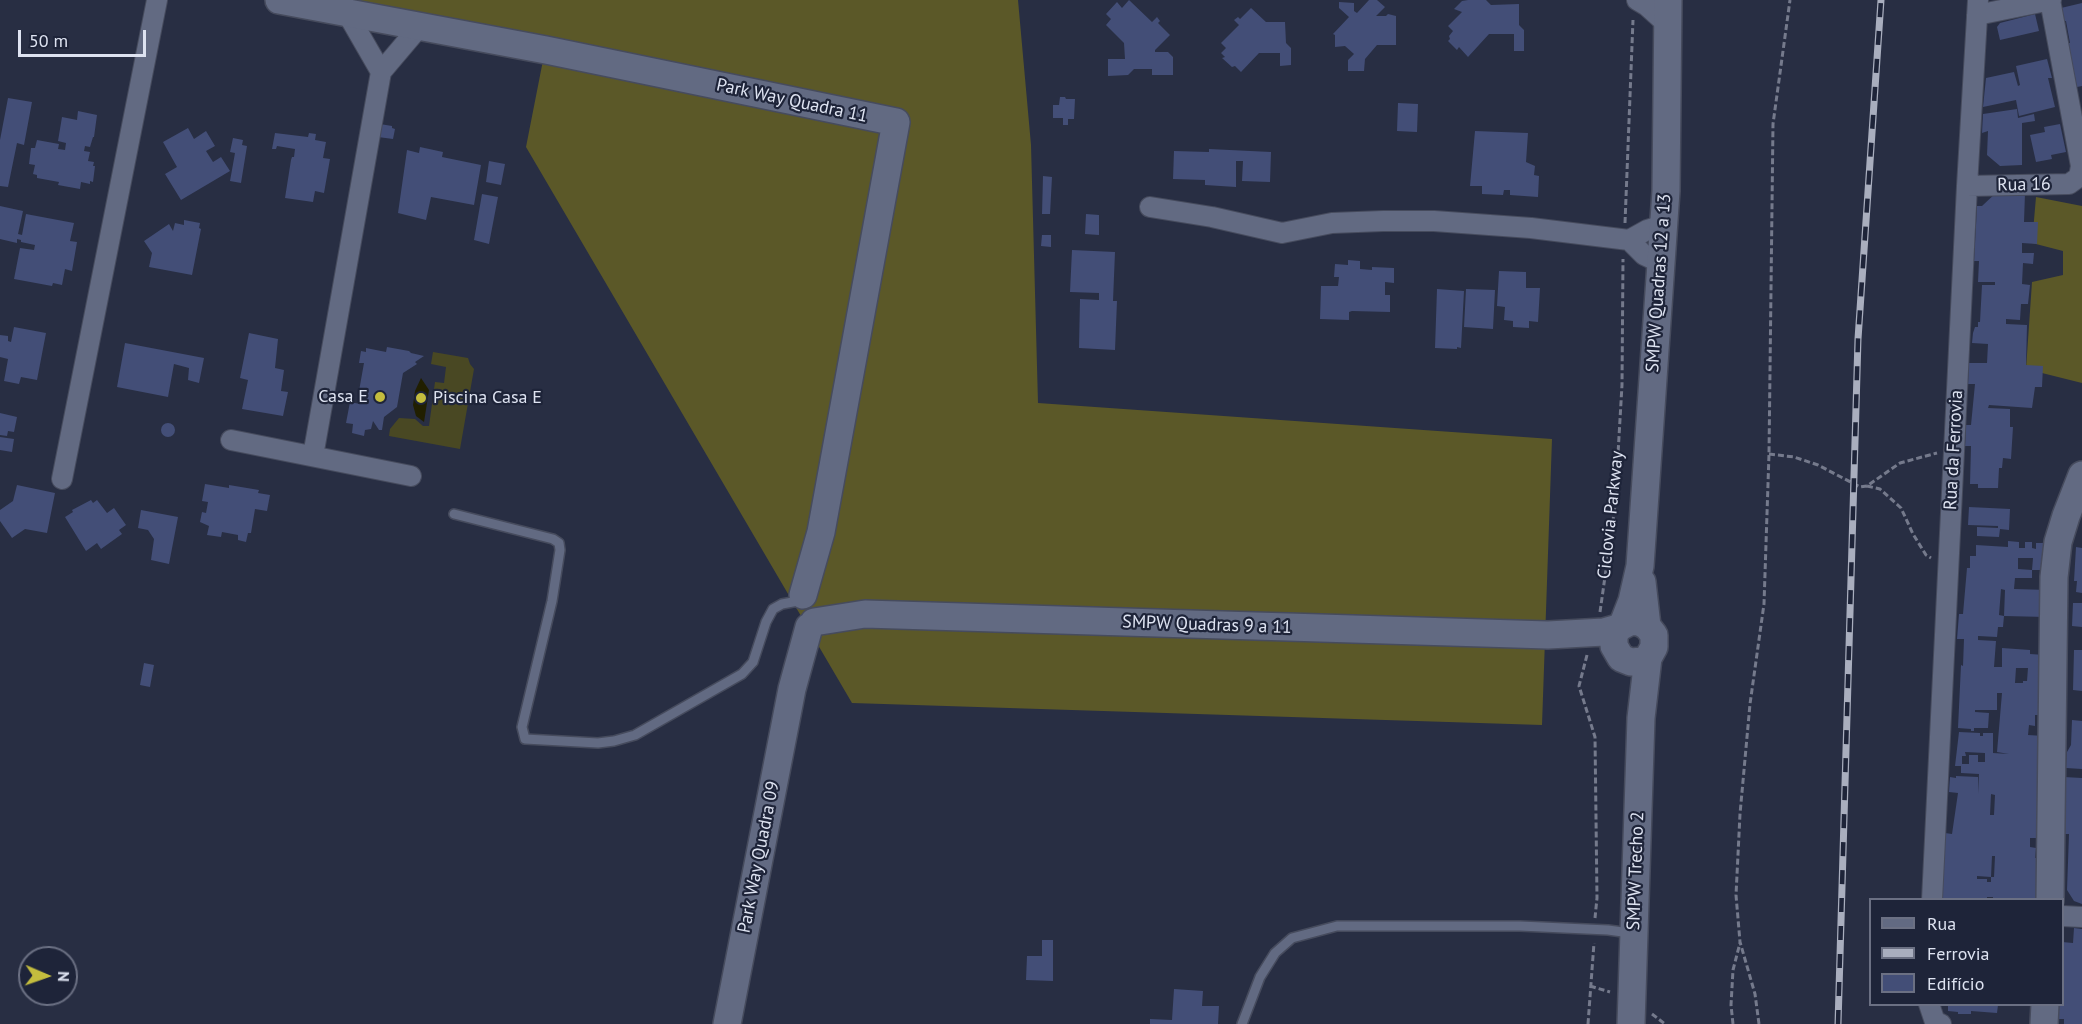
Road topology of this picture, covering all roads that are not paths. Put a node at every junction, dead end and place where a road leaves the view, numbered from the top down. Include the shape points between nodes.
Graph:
1 (157, 0) edge
2 (279, 0) edge
3 (2050, 0) edge
4 (1635, 6) edge
5 (1977, 7) edge
6 (1667, 12) edge
7 (347, 13) junction
8 (420, 26) junction
9 (381, 72) junction
10 (1967, 186) junction
11 (1150, 207) dead end
12 (1663, 225) junction
13 (1626, 240) junction
14 (1661, 263) junction
15 (231, 440) dead end
16 (314, 456) junction
17 (2082, 475) edge
18 (411, 476) dead end
19 (62, 479) dead end
20 (454, 514) dead end
21 (808, 610) junction
22 (1620, 641) junction
23 (1932, 898) edge
24 (2050, 898) edge
25 (2064, 916) edge
26 (2082, 917) edge
27 (1634, 934) junction
28 (1929, 1006) edge
29 (2045, 1006) edge
30 (727, 1024) edge
31 (1242, 1024) edge
32 (1631, 1024) edge
33 (1941, 1024) edge
34 (2044, 1024) edge

1 - 19 street
2 - 7 street, Park Way Quadra 11
3 - 5 street
3 - 10 street, Rua 16 via 2081,166 2079,177 2069,184
4 - 6 street
5 - 10 street, Rua da Ferrovia
6 - 12 street, SMPW Quadras 12 a 13
7 - 8 street, Park Way Quadra 11
7 - 9 street
8 - 9 street
8 - 21 street, Park Way Quadra 11 via 897,123
9 - 16 street
10 - 23 street, Rua da Ferrovia
11 - 13 street via 1282,233 1332,223 1434,221
12 - 13 street
12 - 14 street, SMPW Quadras 12 a 13
13 - 14 street
14 - 22 street, SMPW Quadras 12 a 13 via 1640,566
15 - 16 street
16 - 18 street
17 - 24 street via 2058,542 2054,577
20 - 21 lane via 553,538 559,543 552,601 522,727 525,739 598,743 634,735 742,675 753,662 773,609 782,604
21 - 22 street, SMPW Quadras 9 a 11 via 1548,635
21 - 30 street, Park Way Quadra 09
22 - 27 street, SMPW Trecho 2 via 1641,718
25 - 26 street
27 - 31 lane via 1520,926 1337,926 1292,938 1275,952 1260,977
27 - 32 street, SMPW Trecho 2
28 - 33 street via 1935,1022
29 - 34 street

